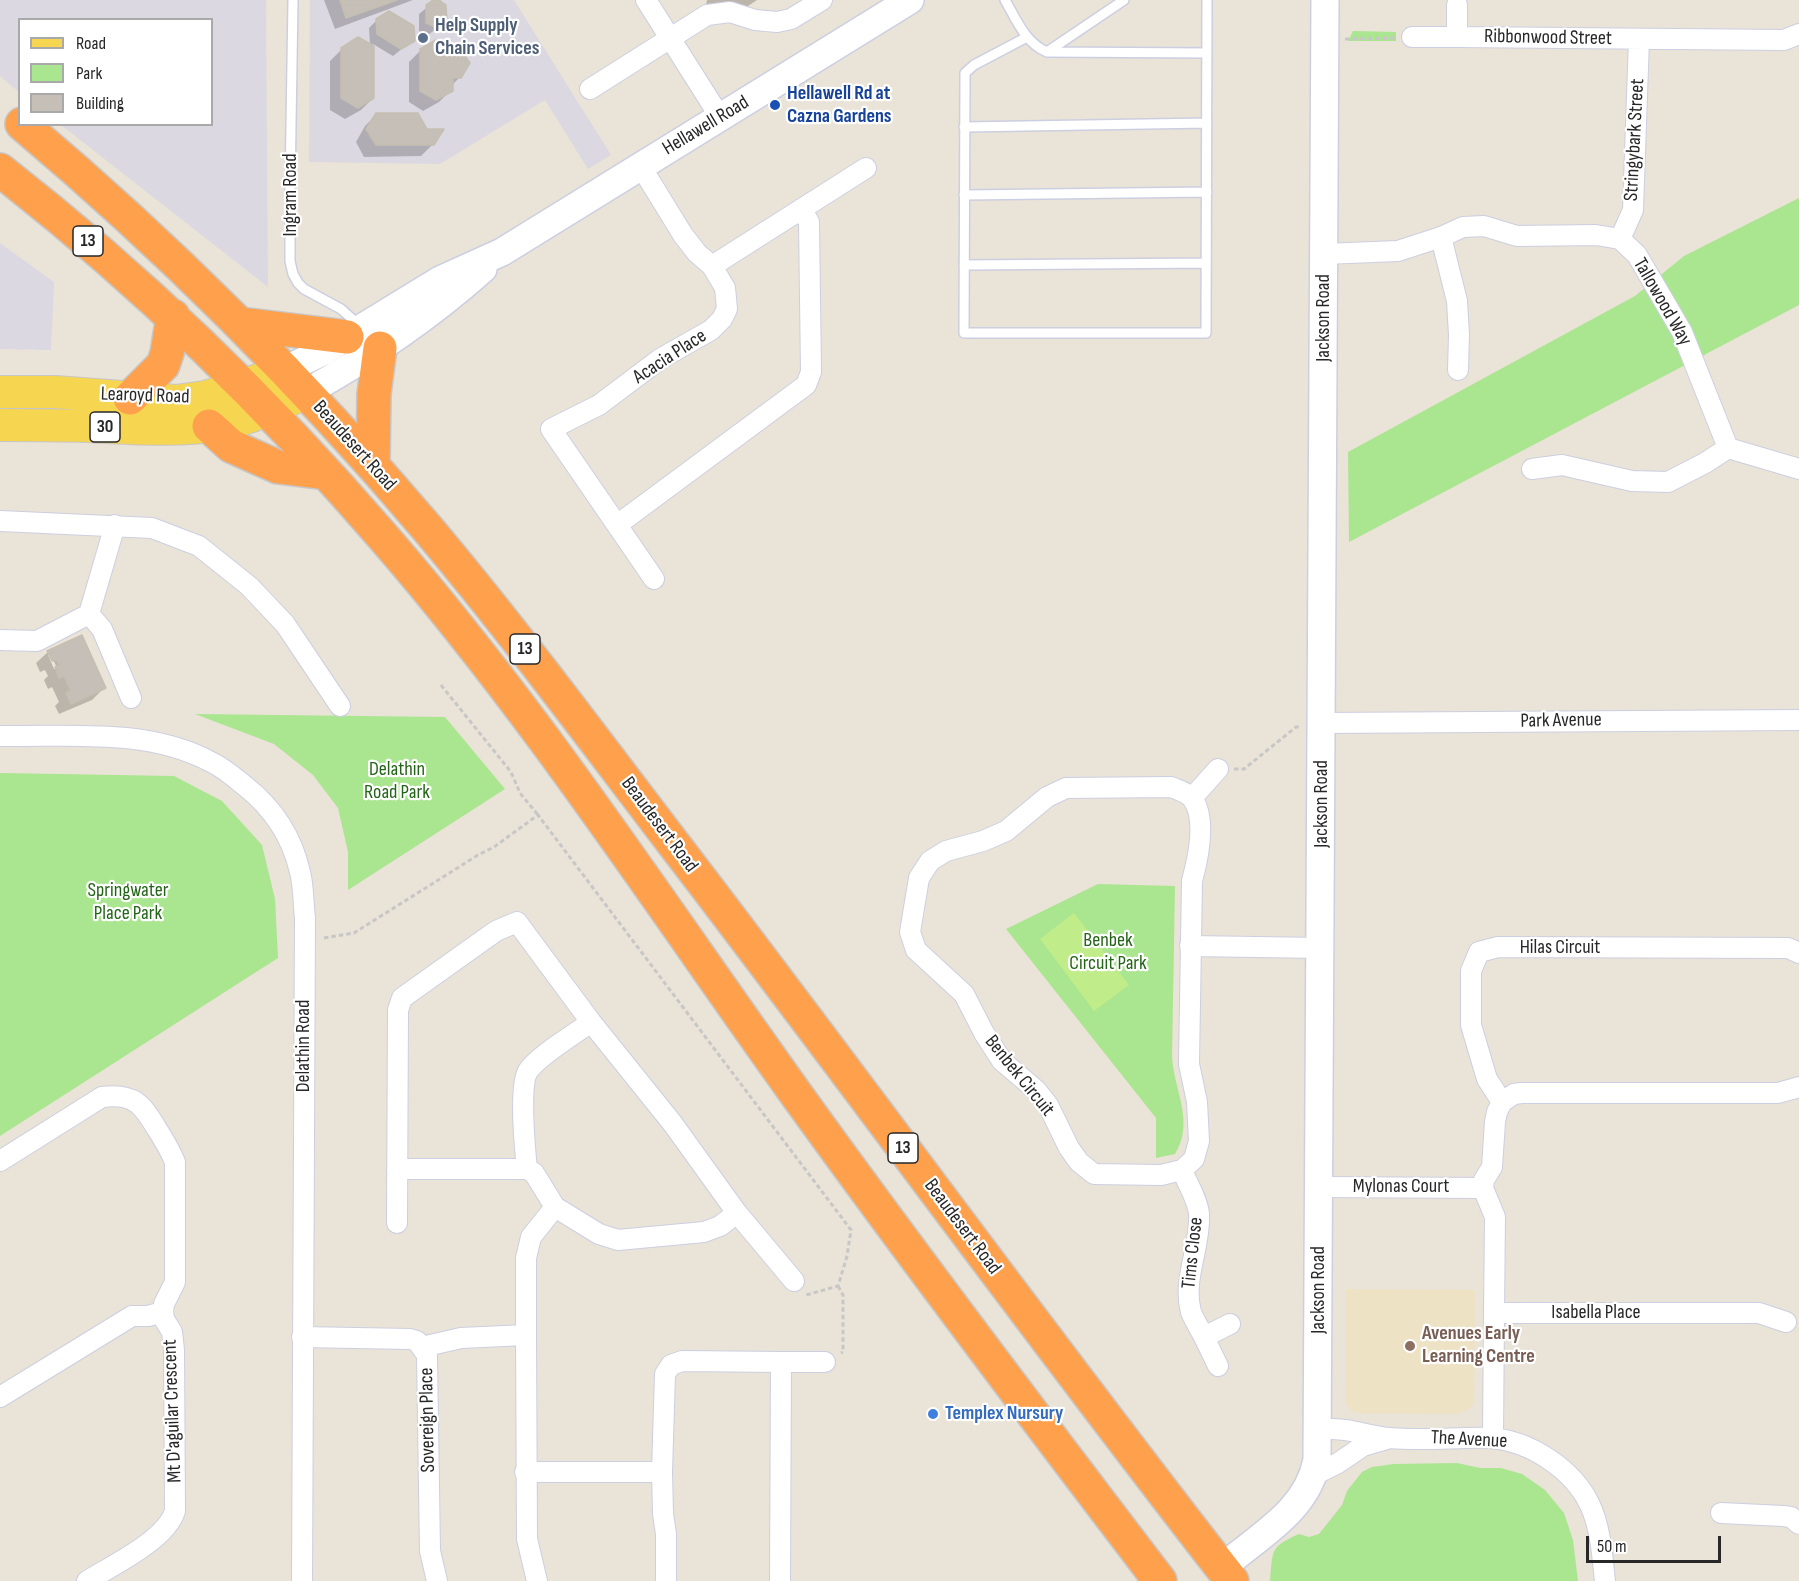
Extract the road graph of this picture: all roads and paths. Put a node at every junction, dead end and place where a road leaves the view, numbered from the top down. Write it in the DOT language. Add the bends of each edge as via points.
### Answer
graph roads {
  1 [pos="293,0"];
  2 [pos="646,0"];
  3 [pos="822,0"];
  4 [pos="910,0"];
  5 [pos="1005,0"];
  6 [pos="1124,0"];
  7 [pos="1207,0"];
  8 [pos="1325,0"];
  9 [pos="1457,5"];
  10 [pos="1799,34"];
  11 [pos="1027,37"];
  12 [pos="1457,37"];
  13 [pos="670,38"];
  14 [pos="1412,38"];
  15 [pos="1639,39"];
  16 [pos="1325,41"];
  17 [pos="1047,51"];
  18 [pos="1207,53"];
  19 [pos="590,89"];
  20 [pos="0,107"];
  21 [pos="720,117"];
  22 [pos="18,122"];
  23 [pos="1207,123"];
  24 [pos="23,126"];
  25 [pos="964,127"];
  26 [pos="640,165"];
  27 [pos="866,168"];
  28 [pos="0,170"];
  29 [pos="1207,192"];
  30 [pos="964,195"];
  31 [pos="801,209"];
  32 [pos="1441,237"];
  33 [pos="1620,238"];
  34 [pos="1324,254"];
  35 [pos="1206,263"];
  36 [pos="964,265"];
  37 [pos="712,266"];
  38 [pos="173,316"];
  39 [pos="240,324"];
  40 [pos="366,338"];
  41 [pos="1458,370"];
  42 [pos="295,381"];
  43 [pos="245,386"];
  44 [pos="0,392"];
  45 [pos="130,398"];
  46 [pos="268,410"];
  47 [pos="0,425"];
  48 [pos="210,426"];
  49 [pos="1728,448"];
  50 [pos="373,465"];
  51 [pos="1532,469"];
  52 [pos="1799,469"];
  53 [pos="326,472"];
  54 [pos="0,521"];
  55 [pos="115,525"];
  56 [pos="616,525"];
  57 [pos="654,579"];
  58 [pos="89,614"];
  59 [pos="0,640"];
  60 [pos="441,685"];
  61 [pos="131,698"];
  62 [pos="340,706"];
  63 [pos="1799,720"];
  64 [pos="1322,723"];
  65 [pos="0,736"];
  66 [pos="1218,769"];
  67 [pos="1192,798"];
  68 [pos="538,815"];
  69 [pos="324,938"];
  70 [pos="1190,946"];
  71 [pos="1321,948"];
  72 [pos="1799,953"];
  73 [pos="591,1022"];
  74 [pos="1799,1087"];
  75 [pos="1502,1102"];
  76 [pos="0,1161"];
  77 [pos="397,1169"];
  78 [pos="527,1169"];
  79 [pos="1182,1170"];
  80 [pos="1320,1187"];
  81 [pos="1483,1188"];
  82 [pos="555,1207"];
  83 [pos="737,1213"];
  84 [pos="397,1223"];
  85 [pos="794,1281"];
  86 [pos="838,1286"];
  87 [pos="163,1312"];
  88 [pos="1494,1313"];
  89 [pos="1786,1322"];
  90 [pos="1230,1324"];
  91 [pos="526,1335"];
  92 [pos="302,1337"];
  93 [pos="1204,1337"];
  94 [pos="422,1347"];
  95 [pos="781,1362"];
  96 [pos="825,1362"];
  97 [pos="1218,1366"];
  98 [pos="0,1397"];
  99 [pos="1318,1428"];
  100 [pos="1390,1438"];
  101 [pos="1493,1438"];
  102 [pos="525,1472"];
  103 [pos="662,1472"];
  104 [pos="1314,1475"];
  105 [pos="1721,1513"];
  106 [pos="1799,1524"];
  107 [pos="1227,1575"];
  108 [pos="87,1581"];
  109 [pos="302,1581"];
  110 [pos="437,1581"];
  111 [pos="537,1581"];
  112 [pos="666,1581"];
  113 [pos="780,1581"];
  114 [pos="1160,1581"];
  115 [pos="1605,1581"];
  1 -- 40 [label="lane, Ingram Road" via="290,261 297,283 341,309"];
  2 -- 13 [label="street"];
  3 -- 13 [label="street" via="791,19 777,22 730,12 707,15"];
  4 -- 21 [label="street, Hellawell Road"];
  5 -- 11 [label="lane"];
  6 -- 17 [label="lane"];
  7 -- 18 [label="lane"];
  8 -- 16 [label="street, Jackson Road"];
  9 -- 12 [label="street, Ribbonwood Street"];
  10 -- 15 [label="street, Ribbonwood Street" via="1784,39"];
  11 -- 17 [label="lane" via="1036,47"];
  11 -- 25 [label="lane" via="965,73"];
  12 -- 14 [label="street, Ribbonwood Street"];
  12 -- 15 [label="street, Ribbonwood Street"];
  13 -- 19 [label="street"];
  13 -- 21 [label="street"];
  14 -- 16 [label="path"];
  15 -- 33 [label="street, Stringybark Street" via="1633,210"];
  16 -- 34 [label="street, Jackson Road"];
  17 -- 18 [label="lane"];
  18 -- 23 [label="lane"];
  20 -- 22 [label="highway, Beaudesert Road / 13"];
  21 -- 26 [label="street, Hellawell Road"];
  23 -- 25 [label="lane"];
  23 -- 29 [label="lane"];
  24 -- 39 [label="highway, Beaudesert Road / 13"];
  25 -- 30 [label="lane"];
  26 -- 37 [label="street, Acacia Place" via="683,235"];
  26 -- 40 [label="street, Hellawell Road" via="502,252 449,300"];
  27 -- 31 [label="street"];
  28 -- 38 [label="highway, Beaudesert Road / 13" via="55,212"];
  29 -- 30 [label="lane"];
  29 -- 35 [label="lane"];
  30 -- 36 [label="lane"];
  31 -- 37 [label="street"];
  31 -- 56 [label="street" via="809,222 811,372 806,385"];
  32 -- 33 [label="street, Tallowood Way" via="1463,227 1484,226 1517,236"];
  32 -- 34 [label="street, Tallowood Way" via="1398,251"];
  32 -- 41 [label="street" via="1457,301"];
  33 -- 49 [label="street, Tallowood Way" via="1637,255 1683,332"];
  34 -- 64 [label="street, Jackson Road"];
  35 -- 36 [label="lane"];
  35 -- 36 [label="lane" via="1206,333 964,333"];
  37 -- 56 [label="street, Acacia Place" via="725,288 727,309 722,319 599,405 551,429"];
  38 -- 43 [label="highway, Beaudesert Road / 13"];
  38 -- 45 [label="highway" via="163,365"];
  39 -- 40 [label="highway"];
  39 -- 42 [label="highway, Beaudesert Road / 13"];
  40 -- 42 [label="street, Hellawell Road"];
  40 -- 50 [label="highway" via="378,371"];
  42 -- 43 [label="main road, Learoyd Road / 30"];
  42 -- 46 [label="main road, Learoyd Road"];
  42 -- 50 [label="highway, Beaudesert Road / 13"];
  43 -- 45 [label="main road, Learoyd Road / 30" via="191,399"];
  43 -- 46 [label="highway, Beaudesert Road / 13"];
  44 -- 45 [label="main road, Learoyd Road / 30"];
  46 -- 48 [label="main road, Learoyd Road"];
  46 -- 53 [label="highway, Beaudesert Road / 13"];
  47 -- 48 [label="main road, Learoyd Road / 30" via="151,429"];
  48 -- 53 [label="highway" via="231,446 278,466"];
  49 -- 51 [label="street" via="1668,483 1632,481 1562,465"];
  49 -- 52 [label="street"];
  50 -- 107 [label="highway, Beaudesert Road / 13" via="556,690"];
  53 -- 114 [label="highway, Beaudesert Road / 13" via="386,539 517,703 796,1093"];
  54 -- 55 [label="street"];
  55 -- 58 [label="street"];
  55 -- 62 [label="street" via="152,528 200,546 249,586 285,624"];
  56 -- 57 [label="street"];
  58 -- 59 [label="street" via="37,641"];
  58 -- 61 [label="street" via="102,629"];
  60 -- 68 [label="path" via="511,772 520,793"];
  63 -- 64 [label="street, Park Avenue"];
  64 -- 66 [label="path" via="1296,727 1244,769"];
  64 -- 71 [label="street, Jackson Road"];
  65 -- 92 [label="street, Delathin Road" via="124,738 180,748 212,762 261,798 293,848 301,874 305,918"];
  66 -- 67 [label="street"];
  67 -- 70 [label="street" via="1199,813 1199,856 1192,881"];
  67 -- 79 [label="street, Benbek Circuit" via="1171,787 1066,788 1047,797 1006,831 946,850 930,861 919,878 910,932 916,950 964,994 1002,1061 1048,1104 1079,1162 1094,1174 1161,1175"];
  68 -- 69 [label="path" via="494,847 354,933"];
  68 -- 86 [label="path" via="850,1230"];
  70 -- 71 [label="street"];
  70 -- 79 [label="street" via="1189,1064 1197,1102 1199,1141 1194,1159"];
  71 -- 80 [label="street, Jackson Road"];
  72 -- 75 [label="street, Hilas Circuit" via="1788,948 1498,947 1479,952 1471,971 1471,1025 1487,1079"];
  73 -- 77 [label="street" via="517,922 496,931 412,989 402,998 398,1010"];
  73 -- 78 [label="street" via="527,1072"];
  73 -- 83 [label="street" via="673,1124"];
  74 -- 75 [label="street" via="1778,1093 1521,1093"];
  75 -- 81 [label="street" via="1495,1122 1492,1167"];
  76 -- 87 [label="street" via="102,1097 117,1095 145,1109 174,1162 175,1282"];
  77 -- 78 [label="street"];
  77 -- 84 [label="street"];
  78 -- 82 [label="street" via="534,1173"];
  79 -- 93 [label="street, Tims Close" via="1199,1211 1188,1295"];
  80 -- 81 [label="street, Mylonas Court"];
  80 -- 99 [label="street, Jackson Road"];
  81 -- 88 [label="street" via="1495,1216"];
  82 -- 83 [label="street" via="599,1234 618,1240 704,1232"];
  82 -- 91 [label="street" via="531,1237 526,1258"];
  83 -- 85 [label="street"];
  85 -- 86 [label="path" via="801,1295"];
  86 -- 96 [label="path" via="843,1295 843,1352"];
  87 -- 98 [label="street, Mt D'aguilar Crescent" via="132,1316"];
  87 -- 108 [label="street, Mt D'aguilar Crescent" via="172,1332 174,1350 176,1511 161,1534"];
  88 -- 89 [label="street, Isabella Place" via="1760,1313"];
  88 -- 101 [label="street"];
  90 -- 93 [label="street"];
  91 -- 94 [label="street" via="461,1338"];
  91 -- 102 [label="street"];
  92 -- 94 [label="street, Sovereign Place" via="410,1339"];
  92 -- 109 [label="street, Delathin Road"];
  93 -- 97 [label="street, Tims Close"];
  94 -- 110 [label="street, Sovereign Place" via="427,1355 430,1551"];
  95 -- 96 [label="street"];
  95 -- 103 [label="street" via="682,1361 671,1365 665,1374"];
  95 -- 113 [label="street"];
  99 -- 100 [label="street, The Avenue"];
  99 -- 104 [label="street, Jackson Road"];
  100 -- 101 [label="street, The Avenue"];
  100 -- 104 [label="street" via="1363,1446"];
  101 -- 115 [label="street, The Avenue" via="1533,1449 1581,1490 1600,1538"];
  102 -- 103 [label="street"];
  102 -- 111 [label="street" via="526,1539"];
  103 -- 112 [label="street"];
  104 -- 107 [label="street, Jackson Road" via="1297,1505"];
  105 -- 106 [label="street" via="1791,1517"];
}
